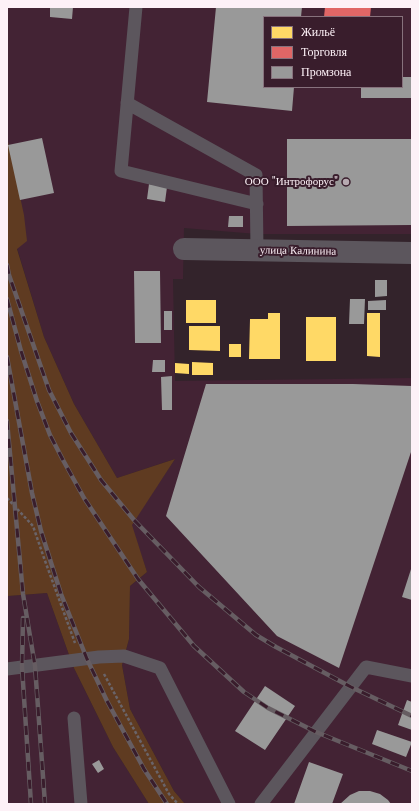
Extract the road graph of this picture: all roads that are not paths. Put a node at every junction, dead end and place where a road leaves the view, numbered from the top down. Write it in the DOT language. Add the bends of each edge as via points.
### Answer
graph roads {
  1 [pos="136,7"];
  2 [pos="127,103"];
  3 [pos="257,204"];
  4 [pos="184,249"];
  5 [pos="257,250"];
  6 [pos="412,253"];
  7 [pos="7,669"];
  8 [pos="412,676"];
  9 [pos="74,718"];
  10 [pos="81,804"];
  11 [pos="229,804"];
  12 [pos="261,804"];
  1 -- 2 [label="lane"];
  2 -- 3 [label="lane" via="256,175"];
  2 -- 3 [label="lane" via="121,170"];
  3 -- 5 [label="lane"];
  4 -- 5 [label="street, улица Калинина"];
  5 -- 6 [label="street, улица Калинина"];
  7 -- 11 [label="lane" via="124,656 160,668"];
  8 -- 12 [label="lane" via="366,668"];
  9 -- 10 [label="lane"];
}
